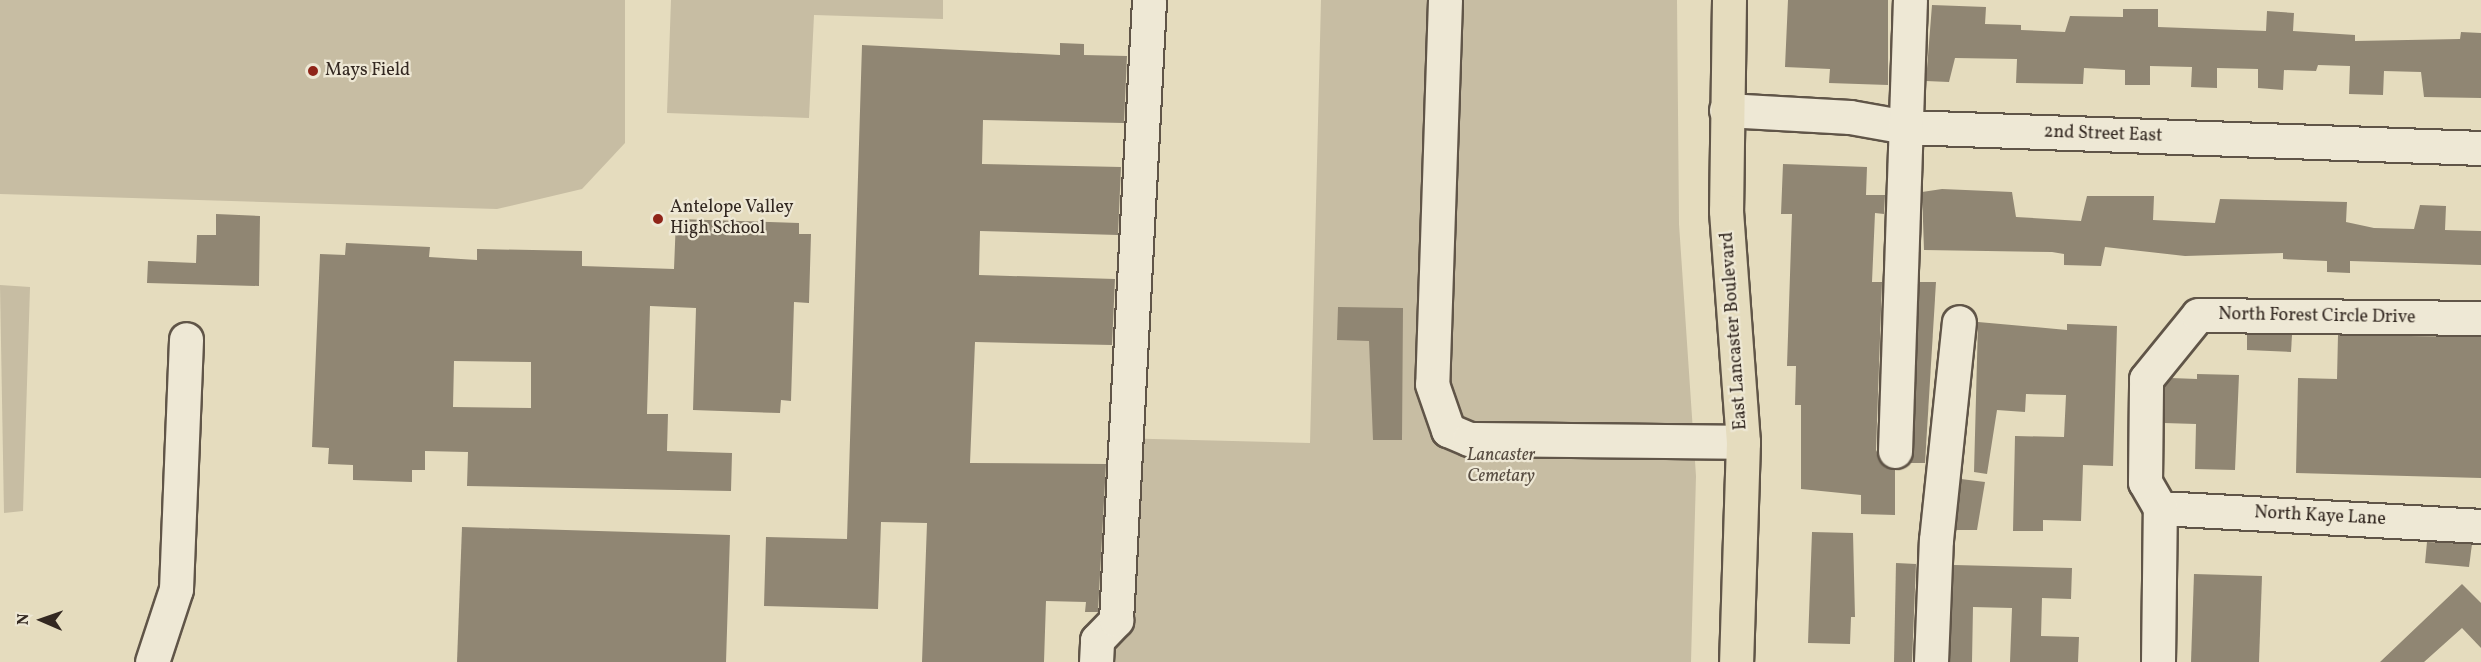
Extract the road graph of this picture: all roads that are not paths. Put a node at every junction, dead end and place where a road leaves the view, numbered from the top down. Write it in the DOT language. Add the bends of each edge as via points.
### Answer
graph roads {
  1 [pos="1149,0"];
  2 [pos="1445,0"];
  3 [pos="1728,0"];
  4 [pos="1910,0"];
  5 [pos="1726,110"];
  6 [pos="1906,128"];
  7 [pos="2481,148"];
  8 [pos="2481,318"];
  9 [pos="1959,322"];
  10 [pos="186,339"];
  11 [pos="1743,442"];
  12 [pos="1895,451"];
  13 [pos="2160,508"];
  14 [pos="2481,526"];
  15 [pos="152,662"];
  16 [pos="1096,662"];
  17 [pos="1736,662"];
  18 [pos="1931,662"];
  19 [pos="2158,662"];
  1 -- 16 [label="street" via="1116,620 1097,640"];
  2 -- 11 [label="street" via="1432,384 1448,430 1469,439"];
  3 -- 5 [label="main road, East Lancaster Boulevard"];
  4 -- 6 [label="street"];
  5 -- 6 [label="street, 2nd Street East" via="1850,117"];
  5 -- 11 [label="main road, East Lancaster Boulevard" via="1726,211"];
  6 -- 7 [label="street, 2nd Street East"];
  6 -- 12 [label="street"];
  8 -- 13 [label="street, North Forest Circle Drive" via="2198,315 2146,379 2145,482"];
  9 -- 18 [label="street" via="1936,540"];
  10 -- 15 [label="street" via="176,589"];
  11 -- 17 [label="main road, East Lancaster Boulevard"];
  13 -- 14 [label="street, North Kaye Lane"];
  13 -- 19 [label="street"];
}
